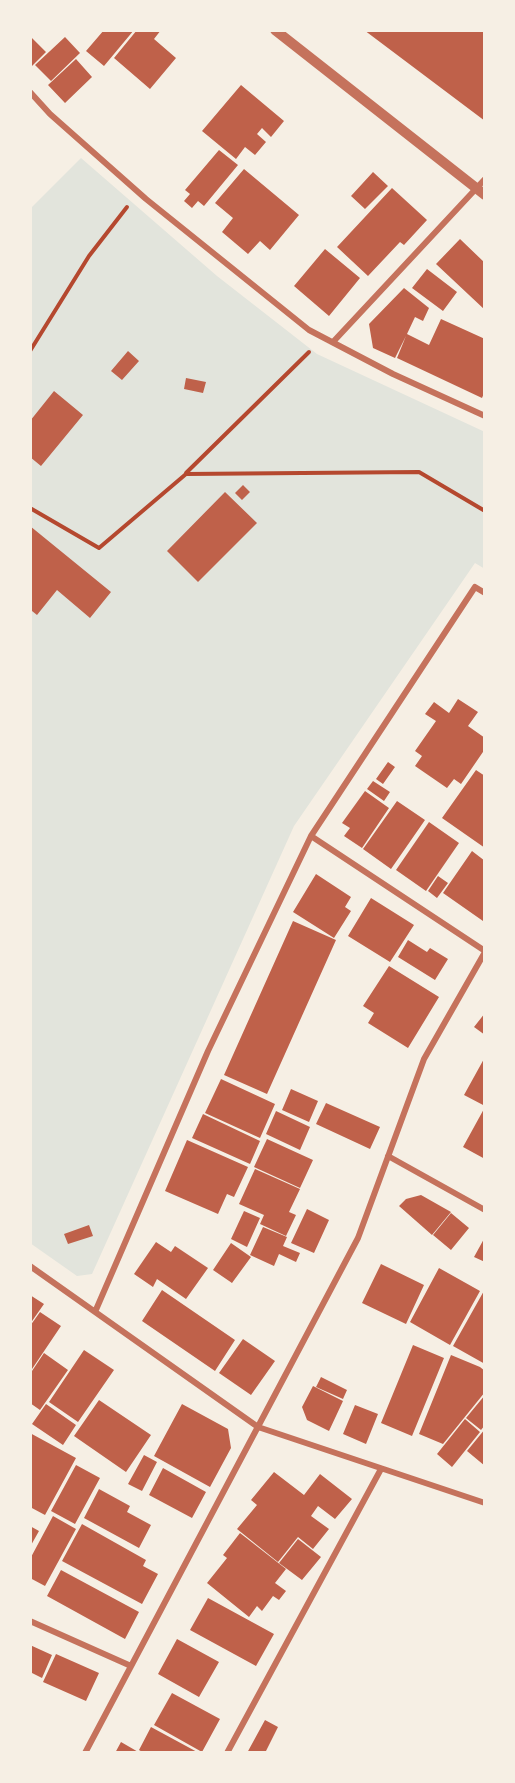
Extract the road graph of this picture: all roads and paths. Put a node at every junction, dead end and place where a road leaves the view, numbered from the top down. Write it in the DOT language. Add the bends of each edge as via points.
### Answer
graph roads {
  1 [pos="275,30"];
  2 [pos="30,92"];
  3 [pos="482,187"];
  4 [pos="138,192"];
  5 [pos="323,337"];
  6 [pos="333,342"];
  7 [pos="30,351"];
  8 [pos="485,416"];
  9 [pos="186,474"];
  10 [pos="30,508"];
  11 [pos="485,511"];
  12 [pos="485,593"];
  13 [pos="311,836"];
  14 [pos="485,952"];
  15 [pos="388,1156"];
  16 [pos="485,1210"];
  17 [pos="30,1266"];
  18 [pos="95,1312"];
  19 [pos="258,1427"];
  20 [pos="381,1469"];
  21 [pos="485,1503"];
  22 [pos="30,1621"];
  23 [pos="131,1666"];
  24 [pos="85,1753"];
  25 [pos="227,1753"];
  1 -- 3 [label="street"];
  2 -- 4 [label="street"];
  3 -- 6 [label="street"];
  4 -- 5 [label="street" via="309,330"];
  4 -- 7 [label="path" via="90,256"];
  5 -- 6 [label="street"];
  5 -- 9 [label="path"];
  6 -- 8 [label="street"];
  9 -- 10 [label="path" via="99,548"];
  9 -- 11 [label="path" via="419,472"];
  12 -- 13 [label="street" via="475,587"];
  13 -- 14 [label="street"];
  13 -- 18 [label="street" via="208,1051"];
  14 -- 15 [label="street" via="424,1059"];
  15 -- 16 [label="street"];
  15 -- 19 [label="street" via="358,1238"];
  17 -- 18 [label="street"];
  18 -- 19 [label="street"];
  19 -- 20 [label="street"];
  19 -- 23 [label="street"];
  20 -- 21 [label="street"];
  20 -- 25 [label="street"];
  22 -- 23 [label="street"];
  23 -- 24 [label="street"];
}
